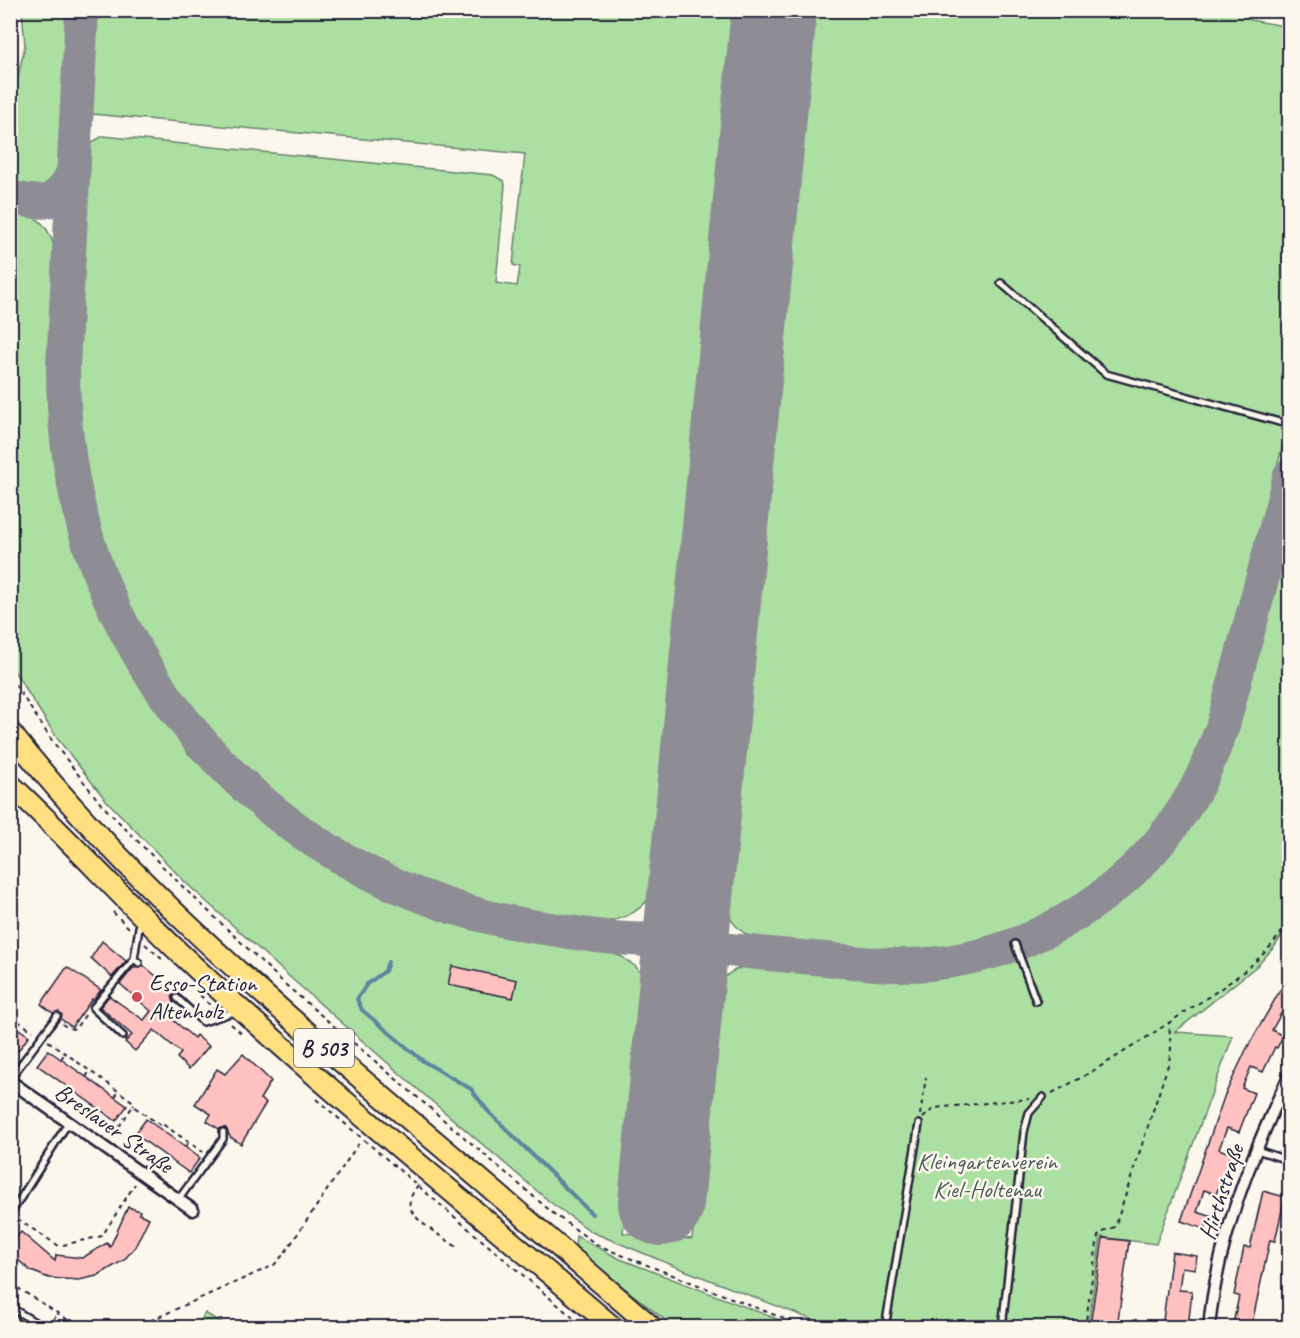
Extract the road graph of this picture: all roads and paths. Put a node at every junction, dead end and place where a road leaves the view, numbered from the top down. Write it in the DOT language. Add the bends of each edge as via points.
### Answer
graph roads {
  1 [pos="1001,283"];
  2 [pos="1290,425"];
  3 [pos="10,677"];
  4 [pos="10,732"];
  5 [pos="10,768"];
  6 [pos="10,784"];
  7 [pos="58,829"];
  8 [pos="141,914"];
  9 [pos="1290,920"];
  10 [pos="1015,944"];
  11 [pos="177,998"];
  12 [pos="1036,1001"];
  13 [pos="93,1008"];
  14 [pos="242,1009"];
  15 [pos="10,1016"];
  16 [pos="56,1018"];
  17 [pos="15,1019"];
  18 [pos="1169,1023"];
  19 [pos="12,1024"];
  20 [pos="123,1036"];
  21 [pos="42,1037"];
  22 [pos="65,1053"];
  23 [pos="61,1059"];
  24 [pos="90,1071"];
  25 [pos="1290,1074"];
  26 [pos="86,1077"];
  27 [pos="926,1077"];
  28 [pos="10,1080"];
  29 [pos="119,1091"];
  30 [pos="115,1097"];
  31 [pos="1043,1097"];
  32 [pos="133,1106"];
  33 [pos="69,1121"];
  34 [pos="919,1124"];
  35 [pos="223,1132"];
  36 [pos="114,1134"];
  37 [pos="361,1139"];
  38 [pos="189,1142"];
  39 [pos="185,1147"];
  40 [pos="1256,1149"];
  41 [pos="210,1157"];
  42 [pos="1290,1161"];
  43 [pos="429,1172"];
  44 [pos="142,1174"];
  45 [pos="178,1200"];
  46 [pos="193,1210"];
  47 [pos="11,1215"];
  48 [pos="457,1247"];
  49 [pos="10,1283"];
  50 [pos="10,1307"];
  51 [pos="1286,1312"];
  52 [pos="57,1313"];
  53 [pos="38,1324"];
  54 [pos="49,1328"];
  55 [pos="81,1328"];
  56 [pos="134,1328"];
  57 [pos="614,1328"];
  58 [pos="653,1328"];
  59 [pos="808,1328"];
  60 [pos="885,1328"];
  61 [pos="1002,1328"];
  62 [pos="1085,1328"];
  63 [pos="1209,1328"];
  64 [pos="1283,1328"];
  1 -- 2 [label="lane" via="1106,374"];
  3 -- 59 [label="path" via="101,804 182,886 287,986 554,1214 596,1244"];
  4 -- 58 [label="highway, B 503" via="109,846 236,970"];
  5 -- 7 [label="highway, B 503"];
  6 -- 7 [label="highway"];
  7 -- 8 [label="highway, B 503"];
  8 -- 13 [label="lane" via="137,961"];
  8 -- 14 [label="highway, B 503"];
  9 -- 18 [label="path" via="1254,964"];
  10 -- 12 [label="lane"];
  11 -- 14 [label="lane" via="203,1022"];
  13 -- 16 [label="path" via="75,1029"];
  13 -- 20 [label="lane"];
  14 -- 43 [label="highway, B 503"];
  15 -- 17 [label="path"];
  16 -- 21 [label="lane"];
  17 -- 19 [label="path"];
  17 -- 21 [label="path"];
  18 -- 31 [label="path" via="1146,1040"];
  18 -- 62 [label="path" via="1169,1062 1115,1227 1098,1236"];
  21 -- 22 [label="path"];
  21 -- 28 [label="lane"];
  22 -- 23 [label="path"];
  22 -- 24 [label="path"];
  24 -- 26 [label="path"];
  24 -- 29 [label="path"];
  25 -- 40 [label="street, Hirthstraße"];
  27 -- 34 [label="path"];
  28 -- 33 [label="street, Breslauer Straße"];
  29 -- 30 [label="path"];
  29 -- 32 [label="path" via="135,1102"];
  31 -- 34 [label="path" via="934,1108"];
  31 -- 61 [label="lane" via="1029,1113 1024,1132"];
  32 -- 36 [label="path"];
  32 -- 38 [label="path"];
  33 -- 44 [label="street, Breslauer Straße"];
  33 -- 47 [label="lane"];
  34 -- 60 [label="lane"];
  35 -- 41 [label="lane" via="223,1139"];
  37 -- 56 [label="path" via="274,1265"];
  38 -- 39 [label="path"];
  38 -- 41 [label="path"];
  40 -- 42 [label="lane"];
  40 -- 63 [label="street, Hirthstraße" via="1222,1252"];
  41 -- 45 [label="lane"];
  43 -- 48 [label="path" via="413,1192 410,1209"];
  43 -- 57 [label="highway, B 503"];
  44 -- 45 [label="street, Breslauer Straße"];
  44 -- 47 [label="path" via="102,1236 59,1246"];
  45 -- 46 [label="street, Breslauer Straße"];
  49 -- 52 [label="path"];
  50 -- 53 [label="lane"];
  51 -- 64 [label="path"];
  52 -- 54 [label="path"];
  52 -- 55 [label="path"];
}
